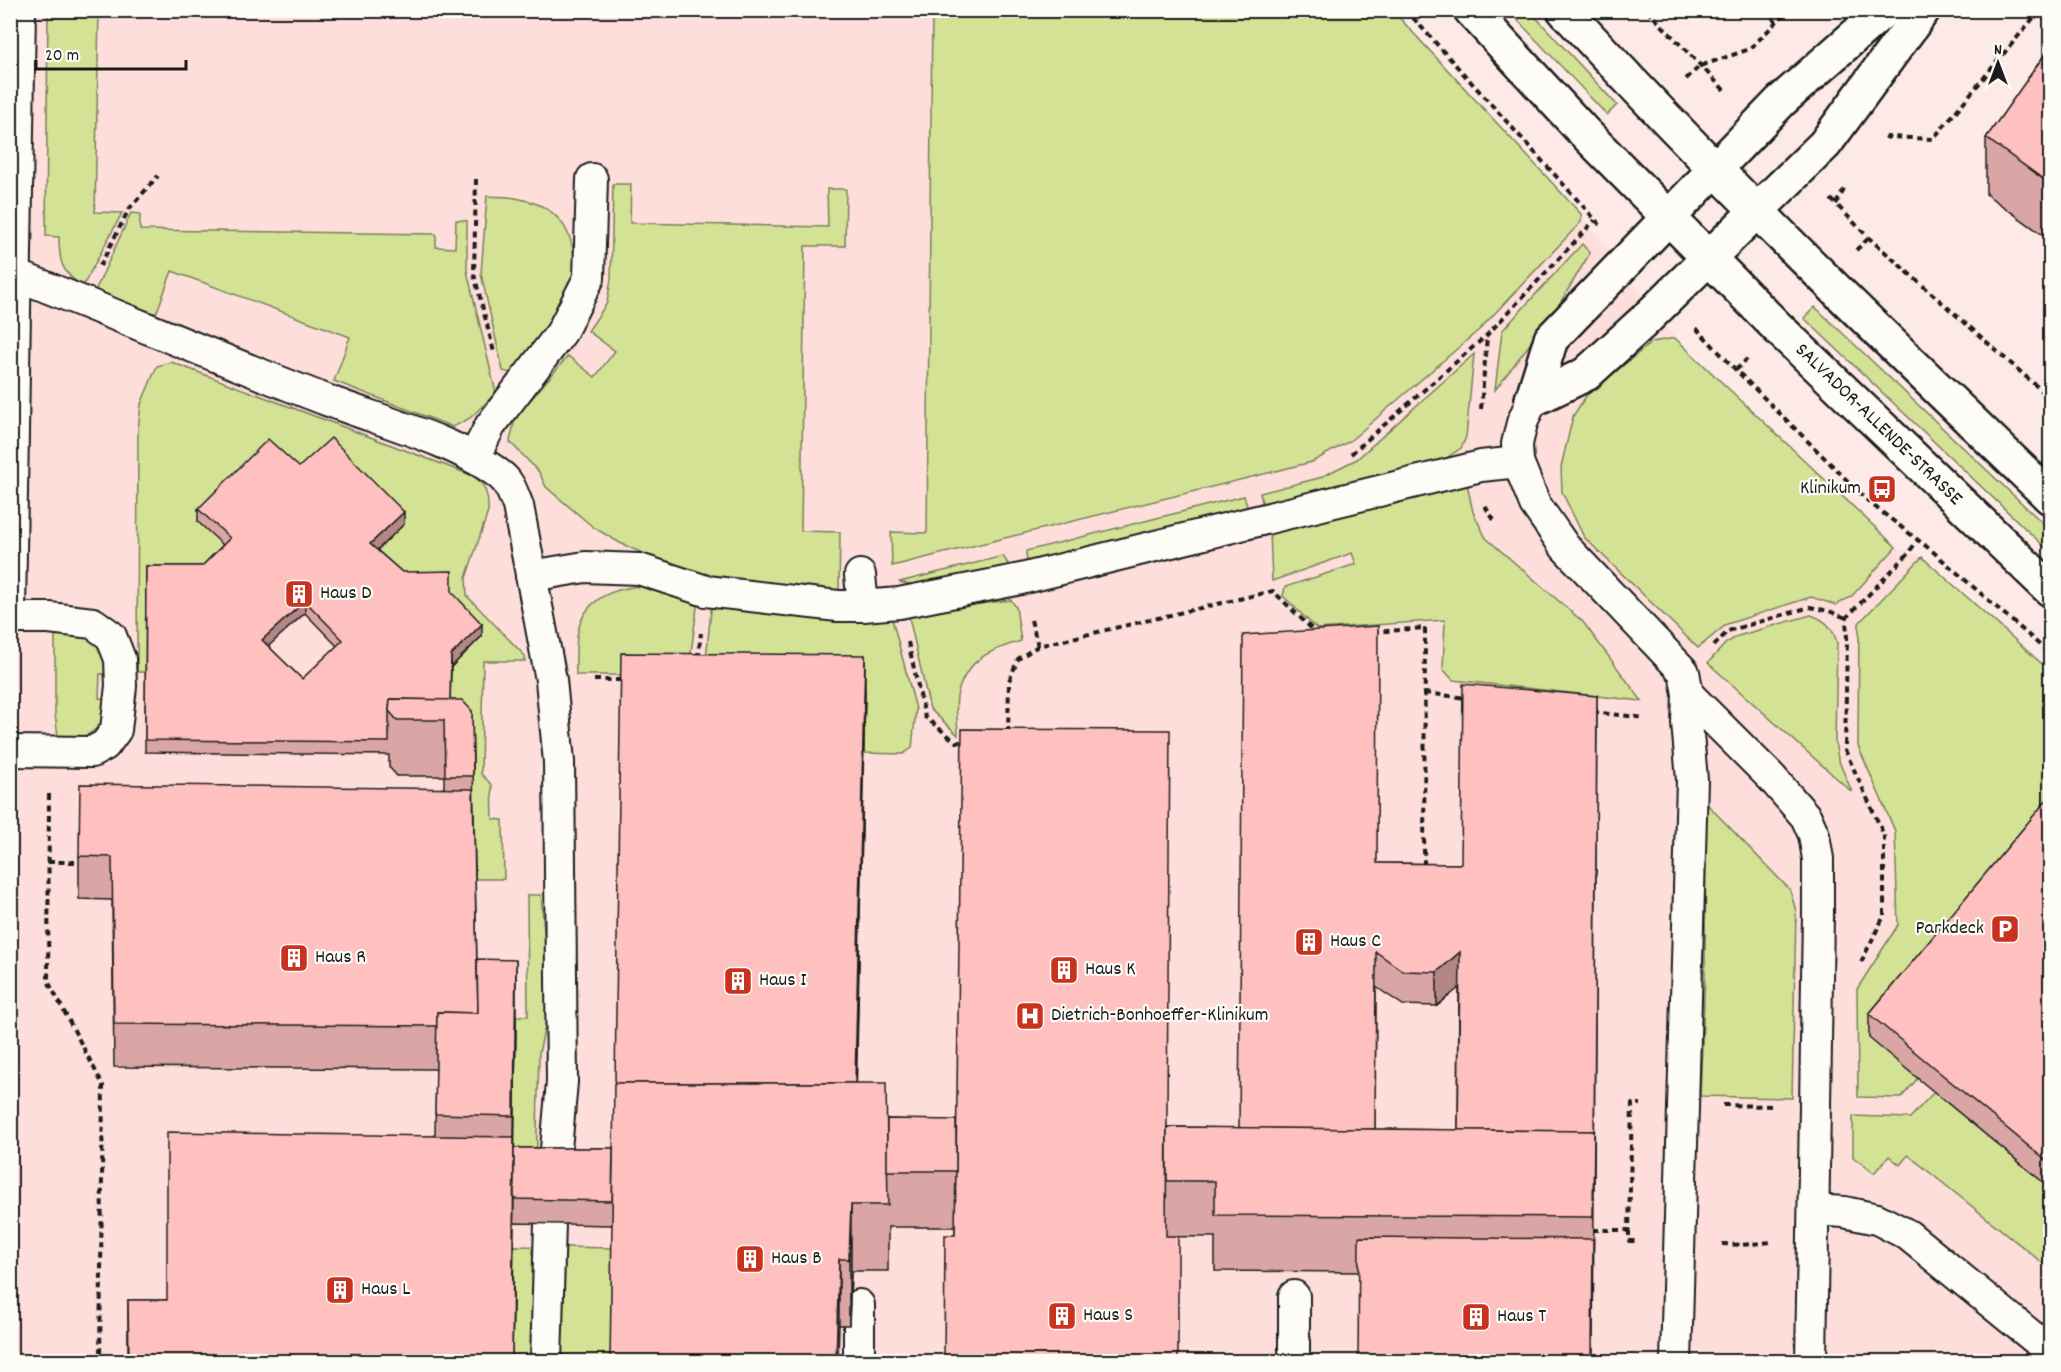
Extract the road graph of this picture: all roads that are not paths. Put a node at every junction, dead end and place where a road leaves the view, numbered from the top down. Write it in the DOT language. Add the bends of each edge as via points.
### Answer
graph roads {
  1 [pos="20,10"];
  2 [pos="1471,10"];
  3 [pos="1564,10"];
  4 [pos="1884,10"];
  5 [pos="1923,10"];
  6 [pos="1715,169"];
  7 [pos="592,179"];
  8 [pos="1757,211"];
  9 [pos="1668,217"];
  10 [pos="1708,258"];
  11 [pos="16,275"];
  12 [pos="1532,400"];
  13 [pos="474,458"];
  14 [pos="1518,462"];
  15 [pos="2050,497"];
  16 [pos="860,575"];
  17 [pos="531,576"];
  18 [pos="2050,589"];
  19 [pos="863,606"];
  20 [pos="10,612"];
  21 [pos="10,618"];
  22 [pos="1686,696"];
  23 [pos="10,751"];
  24 [pos="554,1172"];
  25 [pos="1814,1210"];
  26 [pos="550,1223"];
  27 [pos="1294,1296"];
  28 [pos="859,1305"];
  29 [pos="2050,1351"];
  30 [pos="546,1362"];
  31 [pos="859,1362"];
  32 [pos="1294,1362"];
  33 [pos="1676,1362"];
  34 [pos="1811,1362"];
  1 -- 11 [label="lane"];
  2 -- 9 [label="street, SALVADOR-ALLENDE-STRASSE"];
  3 -- 6 [label="street"];
  4 -- 6 [label="street" via="1781,101"];
  5 -- 8 [label="street" via="1825,144"];
  6 -- 8 [label="street"];
  6 -- 9 [label="street"];
  7 -- 13 [label="lane" via="590,279 561,333 490,426"];
  8 -- 10 [label="street"];
  8 -- 15 [label="street"];
  9 -- 10 [label="street, SALVADOR-ALLENDE-STRASSE"];
  9 -- 12 [label="street" via="1551,339"];
  10 -- 12 [label="street" via="1586,374"];
  10 -- 18 [label="street, SALVADOR-ALLENDE-STRASSE"];
  11 -- 13 [label="lane"];
  11 -- 20 [label="lane"];
  12 -- 14 [label="lane" via="1516,444"];
  13 -- 17 [label="lane" via="502,476 511,488"];
  14 -- 19 [label="lane" via="1481,466 1021,579 899,603"];
  14 -- 22 [label="lane" via="1535,504 1565,547"];
  16 -- 19 [label="lane"];
  17 -- 19 [label="lane" via="585,567 639,569 706,591"];
  17 -- 24 [label="lane" via="551,680 559,762 562,1082"];
  21 -- 23 [label="lane" via="93,623 111,636 120,659 121,686 116,730 105,746 92,752"];
  22 -- 25 [label="lane" via="1772,778 1806,817 1814,835 1818,859"];
  22 -- 33 [label="lane" via="1692,780"];
  25 -- 29 [label="lane" via="1877,1219 1908,1235"];
  25 -- 34 [label="lane"];
  26 -- 30 [label="lane"];
  27 -- 32 [label="lane"];
  28 -- 31 [label="lane"];
}
